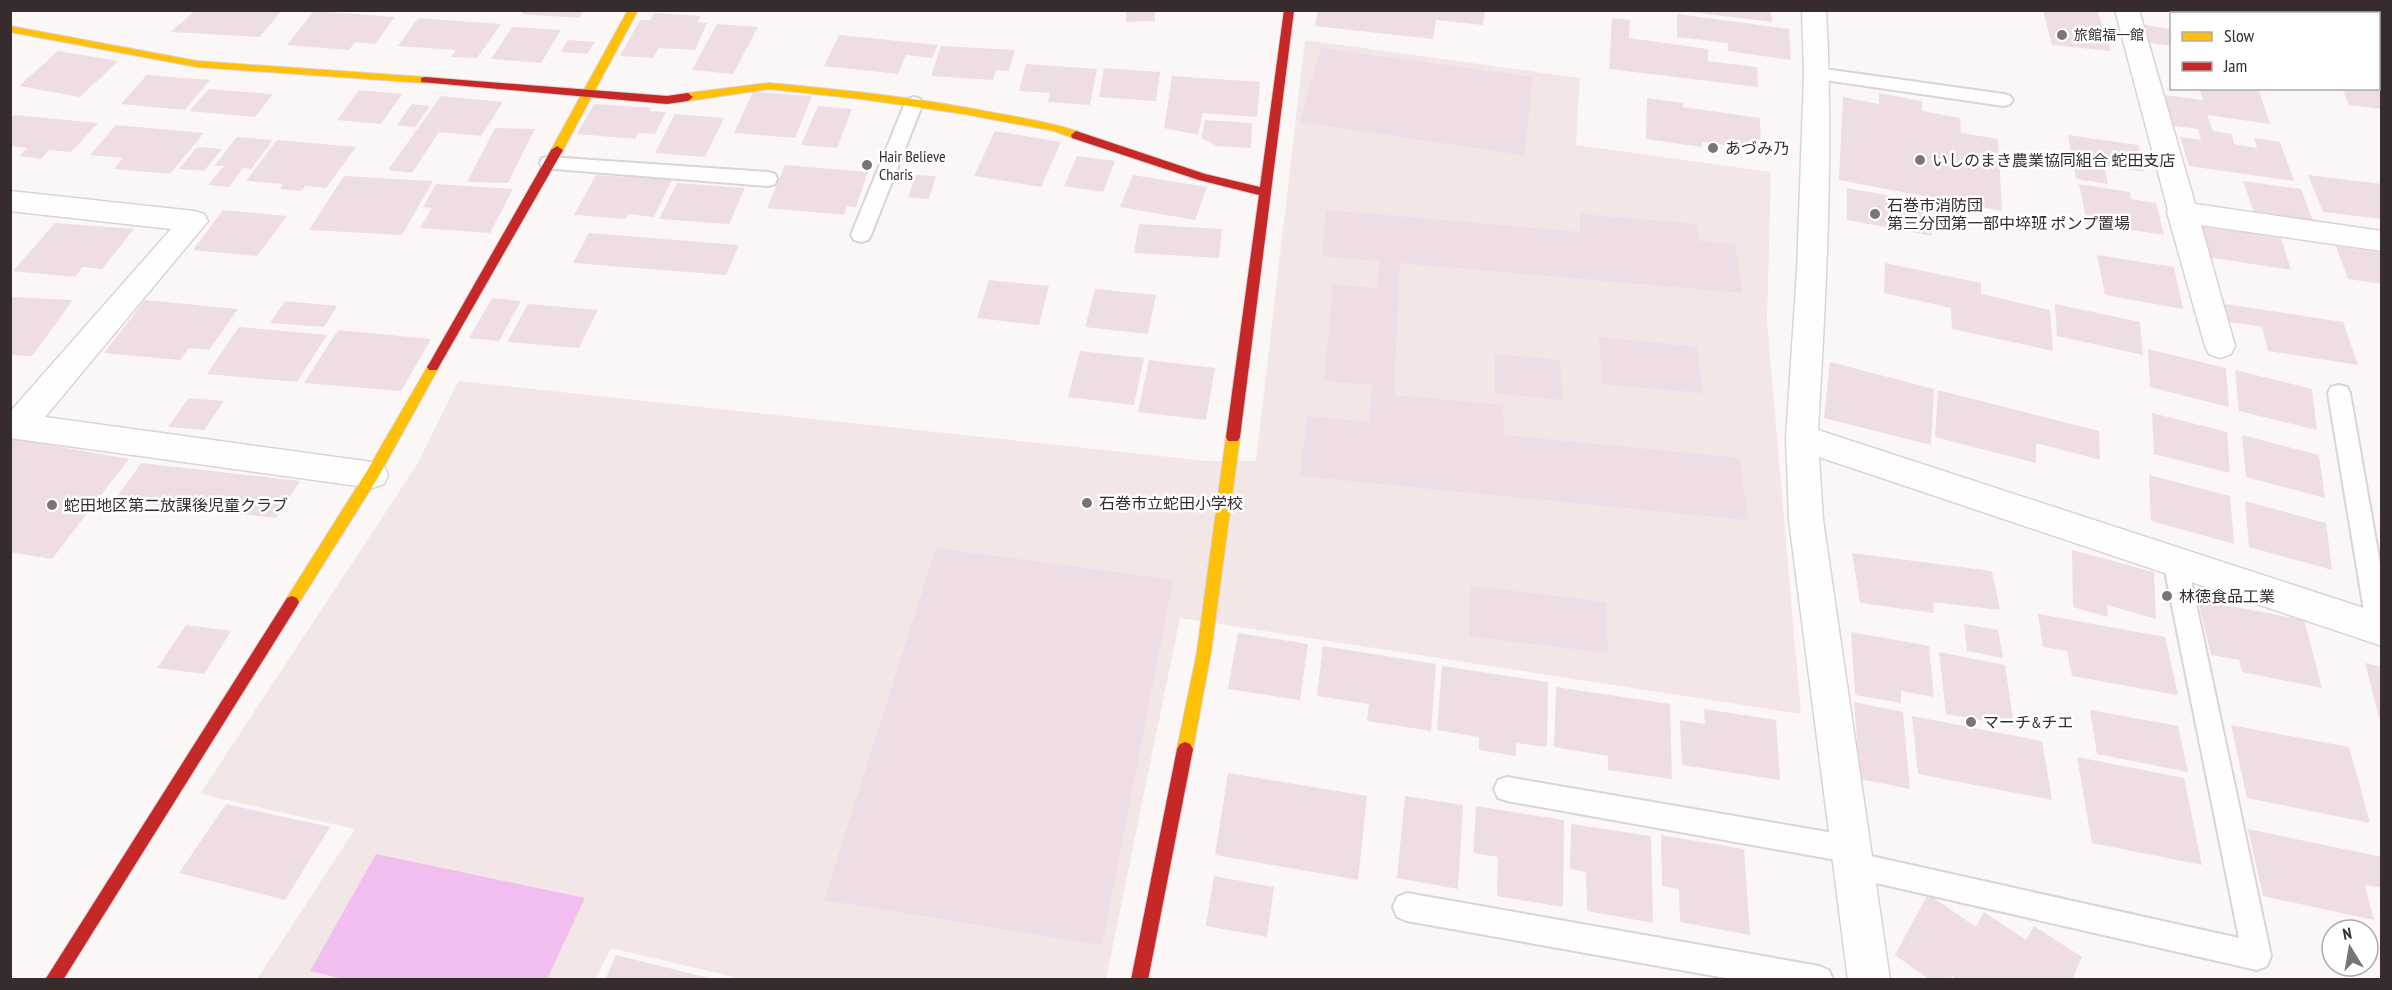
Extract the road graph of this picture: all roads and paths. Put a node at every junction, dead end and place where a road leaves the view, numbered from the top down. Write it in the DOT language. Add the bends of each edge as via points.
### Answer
graph roads {
  1 [pos="633,10"];
  2 [pos="1290,10"];
  3 [pos="1814,10"];
  4 [pos="2127,10"];
  5 [pos="10,29"];
  6 [pos="1817,74"];
  7 [pos="590,92"];
  8 [pos="2004,100"];
  9 [pos="914,103"];
  10 [pos="549,163"];
  11 [pos="768,179"];
  12 [pos="1264,192"];
  13 [pos="10,201"];
  14 [pos="2181,212"];
  15 [pos="861,235"];
  16 [pos="2382,241"];
  17 [pos="2220,346"];
  18 [pos="2339,393"];
  19 [pos="15,425"];
  20 [pos="1802,438"];
  21 [pos="372,475"];
  22 [pos="2175,561"];
  23 [pos="2380,629"];
  24 [pos="1507,789"];
  25 [pos="1853,857"];
  26 [pos="1407,907"];
  27 [pos="53,980"];
  28 [pos="1139,980"];
  29 [pos="1819,980"];
  30 [pos="1869,980"];
  1 -- 7 [label="street"];
  2 -- 12 [label="street"];
  3 -- 6 [label="street"];
  4 -- 14 [label="street"];
  5 -- 7 [label="street" via="197,64"];
  6 -- 8 [label="lane"];
  6 -- 20 [label="street" via="1812,271"];
  7 -- 9 [label="street" via="666,100 769,86"];
  7 -- 10 [label="street"];
  9 -- 12 [label="street" via="1056,128 1203,177"];
  9 -- 15 [label="lane"];
  10 -- 11 [label="lane"];
  10 -- 21 [label="street"];
  12 -- 28 [label="street" via="1204,652"];
  13 -- 19 [label="street" via="194,221"];
  14 -- 16 [label="street"];
  14 -- 17 [label="street"];
  18 -- 23 [label="lane"];
  19 -- 21 [label="street"];
  20 -- 22 [label="street"];
  20 -- 25 [label="street" via="1806,520"];
  21 -- 27 [label="street"];
  22 -- 23 [label="street"];
  22 -- 25 [label="lane" via="2257,956"];
  24 -- 25 [label="lane"];
  25 -- 30 [label="street"];
  26 -- 29 [label="lane"];
}
